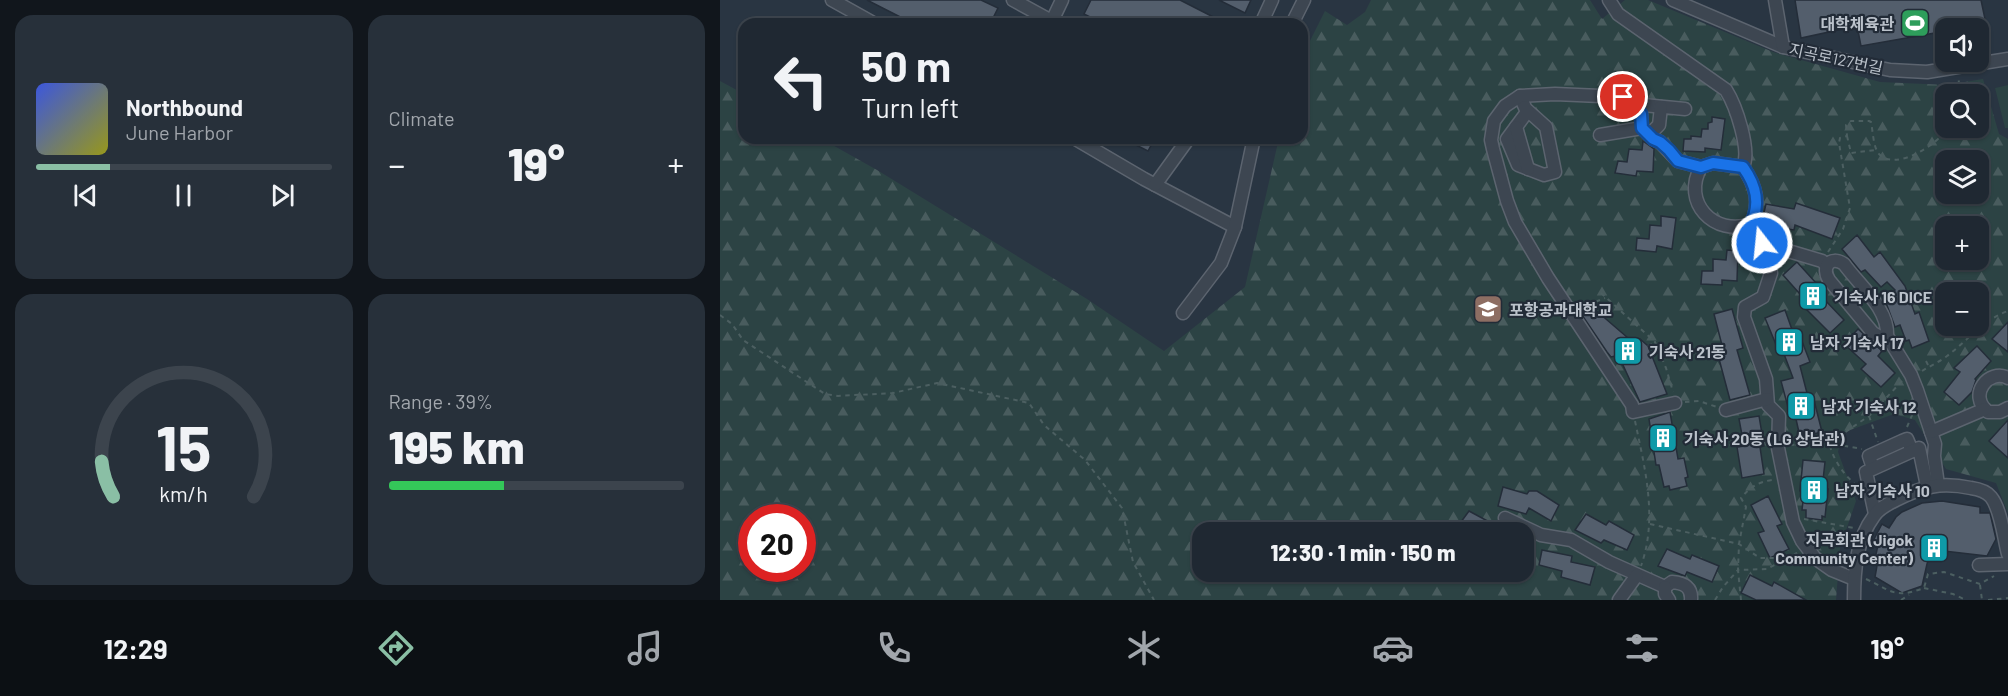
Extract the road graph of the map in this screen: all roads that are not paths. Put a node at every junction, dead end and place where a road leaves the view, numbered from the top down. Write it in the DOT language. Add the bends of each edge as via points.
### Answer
graph roads {
  1 [pos="832,0"];
  2 [pos="1013,0"];
  3 [pos="1062,0"];
  4 [pos="1272,0"];
  5 [pos="1304,0"];
  6 [pos="1609,0"];
  7 [pos="1673,0"];
  8 [pos="1775,0"];
  9 [pos="848,4"];
  10 [pos="1030,4"];
  11 [pos="867,18"];
  12 [pos="1048,18"];
  13 [pos="1057,18"];
  14 [pos="1265,18"];
  15 [pos="1295,18"];
  16 [pos="1783,47"];
  17 [pos="2008,59"];
  18 [pos="1520,96"];
  19 [pos="1633,104"];
  20 [pos="1661,107"];
  21 [pos="1526,109"];
  22 [pos="1685,109"];
  23 [pos="1645,132"];
  24 [pos="1600,135"];
  25 [pos="1084,144"];
  26 [pos="1185,144"];
  27 [pos="1253,144"];
  28 [pos="1701,167"];
  29 [pos="1743,167"];
  30 [pos="1155,185"];
  31 [pos="1751,224"];
  32 [pos="1235,227"];
  33 [pos="1762,243"];
  34 [pos="1824,263"];
  35 [pos="1183,313"];
  36 [pos="1887,336"];
  37 [pos="2008,378"];
  38 [pos="1767,399"];
  39 [pos="1675,403"];
  40 [pos="2008,408"];
  41 [pos="1985,409"];
  42 [pos="1726,410"];
  43 [pos="1930,432"];
  44 [pos="1912,451"];
  45 [pos="1873,468"];
  46 [pos="1933,486"];
  47 [pos="1875,514"];
  48 [pos="1505,518"];
  49 [pos="2008,554"];
  50 [pos="1979,565"];
  51 [pos="2004,568"];
  52 [pos="1637,575"];
  53 [pos="1854,579"];
  54 [pos="1665,587"];
  55 [pos="1619,600"];
  56 [pos="1669,600"];
  57 [pos="1691,600"];
  58 [pos="1854,600"];
  1 -- 9 [label="street"];
  2 -- 10 [label="street"];
  3 -- 13 [label="street"];
  4 -- 14 [label="street"];
  5 -- 15 [label="street"];
  6 -- 29 [label="street" via="1618,14 1726,90 1744,144"];
  7 -- 16 [label="street, 지곡로127번길"];
  8 -- 16 [label="street"];
  9 -- 11 [label="street"];
  10 -- 12 [label="street"];
  16 -- 17 [label="street, 지곡로127번길" via="1898,71 1927,72"];
  18 -- 19 [label="street" via="1623,97"];
  18 -- 21 [label="street"];
  18 -- 39 [label="street" via="1505,106 1494,121 1491,140 1515,222 1633,412"];
  19 -- 20 [label="street"];
  19 -- 23 [label="street" via="1641,114"];
  20 -- 22 [label="street"];
  20 -- 23 [label="street" via="1659,124"];
  21 -- 21 [label="street" via="1546,127 1555,172 1544,175 1518,165 1507,140"];
  23 -- 24 [label="street"];
  23 -- 28 [label="street" via="1678,161"];
  25 -- 30 [label="street"];
  26 -- 30 [label="street"];
  27 -- 32 [label="street"];
  28 -- 29 [label="street" via="1713,163"];
  28 -- 31 [label="street" via="1695,188 1704,214 1727,226"];
  29 -- 31 [label="street" via="1756,192 1756,214"];
  30 -- 32 [label="street"];
  31 -- 33 [label="street"];
  32 -- 35 [label="street" via="1221,263"];
  33 -- 34 [label="street" via="1770,241"];
  33 -- 38 [label="street" via="1771,273 1763,297 1744,307 1744,317 1763,367"];
  34 -- 36 [label="street" via="1829,280 1873,333"];
  34 -- 36 [label="street" via="1834,260 1844,264 1886,320"];
  36 -- 43 [label="street" via="1911,375"];
  37 -- 41 [label="street" via="1998,376 1980,388 1979,401"];
  38 -- 42 [label="street"];
  38 -- 53 [label="street" via="1779,416 1778,446 1793,522 1807,548 1821,563"];
  40 -- 41 [label="street" via="1995,412"];
  41 -- 43 [label="street"];
  43 -- 46 [label="street" via="1935,444"];
  44 -- 45 [label="street"];
  44 -- 45 [label="street" via="1907,439 1879,451 1869,456"];
  44 -- 46 [label="street" via="1919,448"];
  45 -- 47 [label="street" via="1866,471"];
  46 -- 47 [label="street" via="1885,505"];
  46 -- 49 [label="street" via="1952,484 1979,489 1992,497"];
  47 -- 53 [label="street" via="1866,530"];
  48 -- 52 [label="street" via="1541,535 1571,540"];
  50 -- 51 [label="street"];
  52 -- 54 [label="street"];
  52 -- 55 [label="street"];
  53 -- 58 [label="street"];
  54 -- 56 [label="street"];
  54 -- 57 [label="street" via="1672,582 1686,585"];
}
